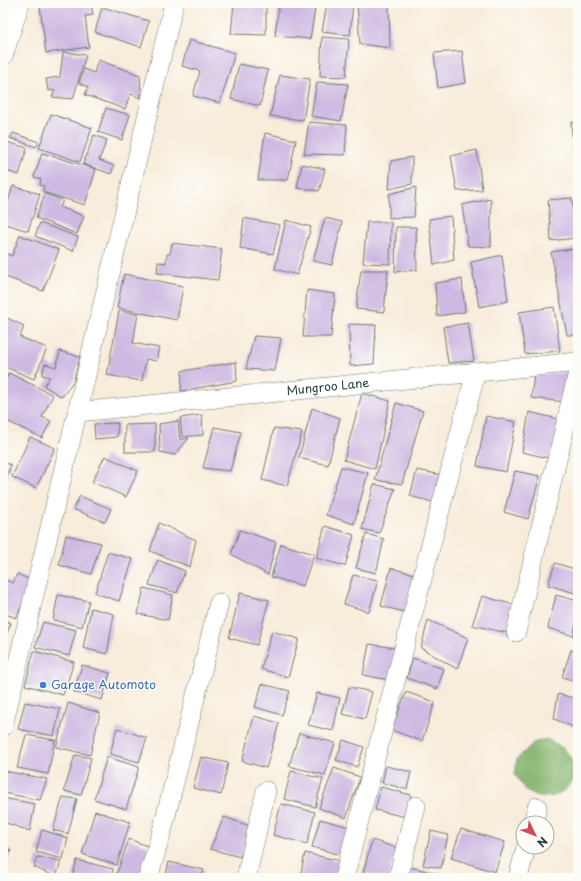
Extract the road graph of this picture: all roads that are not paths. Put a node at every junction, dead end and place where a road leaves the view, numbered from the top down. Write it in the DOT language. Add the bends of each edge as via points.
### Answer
graph roads {
  1 [pos="20,3"];
  2 [pos="174,3"];
  3 [pos="3,56"];
  4 [pos="578,362"];
  5 [pos="476,372"];
  6 [pos="578,372"];
  7 [pos="78,412"];
  8 [pos="219,602"];
  9 [pos="516,632"];
  10 [pos="3,726"];
  11 [pos="266,791"];
  12 [pos="416,806"];
  13 [pos="524,855"];
  14 [pos="148,878"];
  15 [pos="246,878"];
  16 [pos="344,878"];
  17 [pos="398,878"];
  18 [pos="518,878"];
  1 -- 3 [label="street"];
  2 -- 7 [label="street"];
  4 -- 5 [label="street, Mungroo Lane"];
  5 -- 7 [label="street, Mungroo Lane"];
  5 -- 16 [label="street"];
  6 -- 9 [label="street"];
  7 -- 10 [label="street"];
  8 -- 14 [label="street"];
  11 -- 15 [label="street"];
  12 -- 17 [label="street"];
  13 -- 18 [label="street"];
}
